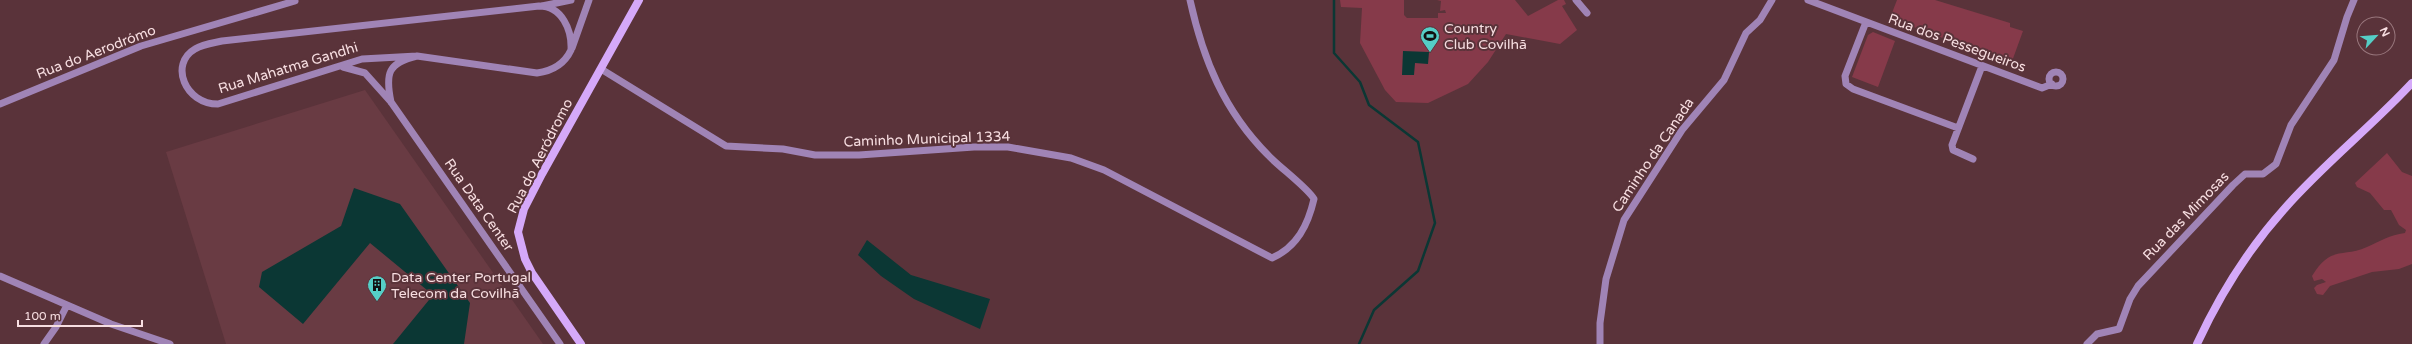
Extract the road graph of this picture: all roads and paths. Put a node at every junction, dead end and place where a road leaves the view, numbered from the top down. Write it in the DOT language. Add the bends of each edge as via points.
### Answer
graph roads {
  1 [pos="296,0"];
  2 [pos="571,0"];
  3 [pos="589,0"];
  4 [pos="639,0"];
  5 [pos="1190,0"];
  6 [pos="1576,0"];
  7 [pos="1772,0"];
  8 [pos="1808,0"];
  9 [pos="2354,0"];
  10 [pos="542,6"];
  11 [pos="1587,13"];
  12 [pos="1866,22"];
  13 [pos="571,50"];
  14 [pos="417,56"];
  15 [pos="339,66"];
  16 [pos="1982,66"];
  17 [pos="600,68"];
  18 [pos="2412,83"];
  19 [pos="2052,84"];
  20 [pos="2412,90"];
  21 [pos="391,102"];
  22 [pos="0,104"];
  23 [pos="1958,128"];
  24 [pos="1973,159"];
  25 [pos="0,276"];
  26 [pos="67,305"];
  27 [pos="44,344"];
  28 [pos="170,344"];
  29 [pos="560,344"];
  30 [pos="581,344"];
  31 [pos="1600,344"];
  32 [pos="2087,344"];
  33 [pos="2197,344"];
  34 [pos="2202,344"];
  1 -- 22 [label="street, Rua do Aerodrómo" via="142,46"];
  2 -- 10 [label="street, Rua Mahatma Gandhi"];
  3 -- 13 [label="street, Rua Mahatma Gandhi"];
  4 -- 17 [label="main road, Rua do Aeródromo"];
  5 -- 17 [label="street, Caminho Municipal 1334" via="1201,45 1213,78 1227,104 1267,155 1314,199 1301,234 1291,246 1272,258 1104,170 1071,158 1008,147 815,155 783,149 726,146"];
  6 -- 11 [label="street"];
  7 -- 31 [label="street, Caminho da Canada" via="1760,20 1746,33 1724,80 1686,125 1624,220 1606,279"];
  8 -- 12 [label="street, Rua dos Pessegueiros"];
  9 -- 32 [label="street, Rua das Mimosas" via="2346,17 2334,60 2291,125 2276,164 2269,171 2244,174 2138,286 2130,299 2119,330 2097,334"];
  10 -- 13 [label="street" via="564,19 570,34"];
  10 -- 15 [label="street, Rua Mahatma Gandhi" via="222,41 194,49 187,56 183,80 196,99 207,104 218,104"];
  12 -- 16 [label="street, Rua dos Pessegueiros"];
  12 -- 23 [label="street" via="1845,76 1846,84 1853,89"];
  13 -- 14 [label="street, Rua Mahatma Gandhi" via="560,64 549,71 537,73"];
  14 -- 15 [label="street, Rua Mahatma Gandhi" via="369,58"];
  14 -- 21 [label="street, Rua Data Center" via="401,60 390,71 387,84"];
  15 -- 21 [label="street, Rua Data Center" via="365,74"];
  16 -- 19 [label="street, Rua dos Pessegueiros" via="2042,88"];
  16 -- 23 [label="street"];
  17 -- 30 [label="main road, Rua do Aeródromo" via="535,188 520,220 518,232 524,259"];
  18 -- 33 [label="main road" via="2306,186 2263,234 2231,278"];
  20 -- 34 [label="main road" via="2298,201 2260,245 2230,291"];
  21 -- 29 [label="street, Rua Data Center"];
  23 -- 24 [label="street" via="1952,145 1953,150"];
  25 -- 26 [label="street"];
  26 -- 27 [label="street"];
  26 -- 28 [label="street"];
}
